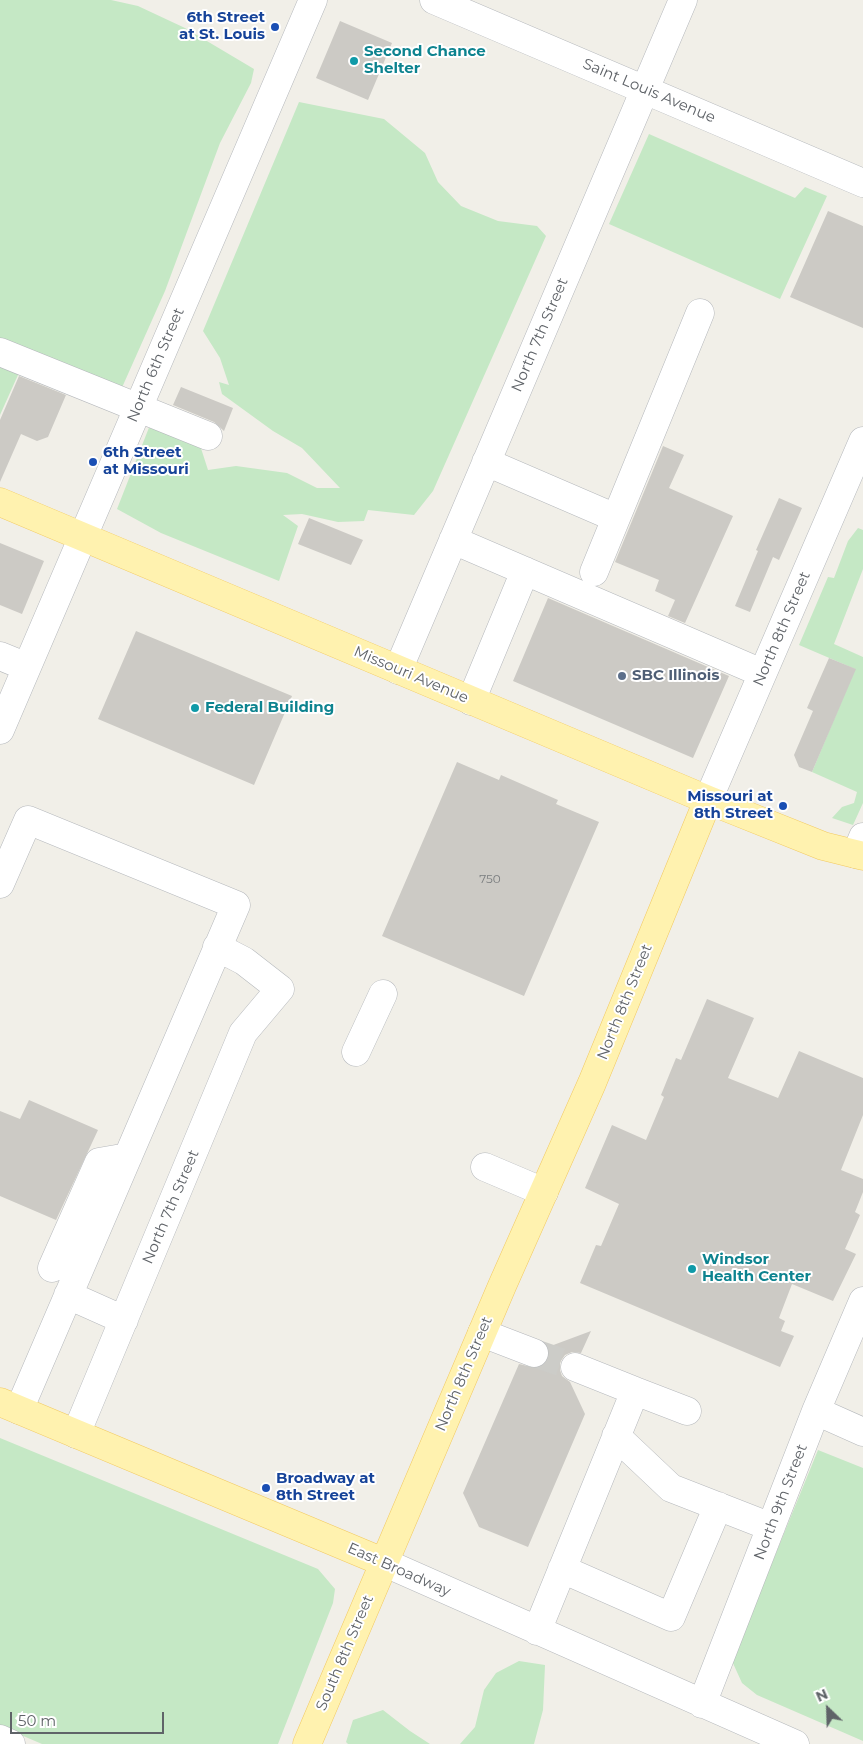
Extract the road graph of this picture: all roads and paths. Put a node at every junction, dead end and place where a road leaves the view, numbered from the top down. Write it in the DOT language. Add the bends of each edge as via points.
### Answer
graph roads {
  1 [pos="313,0"];
  2 [pos="434,0"];
  3 [pos="683,0"];
  4 [pos="645,89"];
  5 [pos="863,183"];
  6 [pos="700,312"];
  7 [pos="0,352"];
  8 [pos="138,409"];
  9 [pos="208,436"];
  10 [pos="863,441"];
  11 [pos="486,462"];
  12 [pos="857,469"];
  13 [pos="0,502"];
  14 [pos="616,518"];
  15 [pos="83,537"];
  16 [pos="453,540"];
  17 [pos="525,571"];
  18 [pos="594,572"];
  19 [pos="0,656"];
  20 [pos="27,667"];
  21 [pos="398,670"];
  22 [pos="762,673"];
  23 [pos="7,694"];
  24 [pos="471,700"];
  25 [pos="0,730"];
  26 [pos="708,800"];
  27 [pos="861,856"];
  28 [pos="2,873"];
  29 [pos="217,947"];
  30 [pos="384,994"];
  31 [pos="356,1052"];
  32 [pos="128,1157"];
  33 [pos="485,1167"];
  34 [pos="544,1192"];
  35 [pos="52,1268"];
  36 [pos="68,1295"];
  37 [pos="863,1301"];
  38 [pos="124,1320"];
  39 [pos="482,1333"];
  40 [pos="534,1353"];
  41 [pos="575,1367"];
  42 [pos="635,1391"];
  43 [pos="10,1406"];
  44 [pos="687,1411"];
  45 [pos="816,1411"];
  46 [pos="863,1432"];
  47 [pos="76,1434"];
  48 [pos="616,1436"];
  49 [pos="718,1506"];
  50 [pos="771,1527"];
  51 [pos="383,1562"];
  52 [pos="562,1569"];
  53 [pos="537,1631"];
  54 [pos="702,1704"];
  55 [pos="0,1739"];
  56 [pos="12,1744"];
  57 [pos="307,1744"];
  58 [pos="795,1744"];
  1 -- 8 [label="street, North 6th Street"];
  2 -- 4 [label="street, Saint Louis Avenue"];
  3 -- 4 [label="street, North 7th Street"];
  4 -- 5 [label="street, Saint Louis Avenue"];
  4 -- 11 [label="street, North 7th Street"];
  6 -- 14 [label="street"];
  7 -- 8 [label="street"];
  8 -- 9 [label="street"];
  8 -- 15 [label="street, North 6th Street"];
  10 -- 12 [label="street, North 8th Street"];
  11 -- 14 [label="street"];
  11 -- 16 [label="street, North 7th Street"];
  12 -- 22 [label="street, North 8th Street"];
  13 -- 15 [label="main road, Missouri Avenue"];
  14 -- 18 [label="street"];
  15 -- 20 [label="street, North 6th Street"];
  15 -- 21 [label="main road, Missouri Avenue"];
  16 -- 17 [label="street"];
  16 -- 21 [label="street, North 7th Street"];
  17 -- 22 [label="street"];
  17 -- 24 [label="street"];
  19 -- 20 [label="street"];
  20 -- 23 [label="street, North 6th Street"];
  21 -- 24 [label="main road, Missouri Avenue"];
  22 -- 26 [label="street, North 8th Street"];
  23 -- 25 [label="street, North 6th Street"];
  24 -- 26 [label="main road, Missouri Avenue"];
  26 -- 27 [label="main road, Missouri Avenue" via="823,846"];
  26 -- 34 [label="main road, North 8th Street"];
  28 -- 29 [label="street" via="28,820 236,904"];
  29 -- 32 [label="street"];
  29 -- 38 [label="street, North 7th Street" via="244,961 280,989 244,1033"];
  30 -- 31 [label="street"];
  32 -- 35 [label="street" via="99,1162"];
  32 -- 36 [label="street"];
  33 -- 34 [label="street"];
  34 -- 39 [label="main road, North 8th Street"];
  36 -- 38 [label="street"];
  36 -- 43 [label="street"];
  37 -- 45 [label="street, North 9th Street"];
  38 -- 47 [label="street, North 7th Street"];
  39 -- 40 [label="street"];
  39 -- 51 [label="main road, North 8th Street"];
  41 -- 42 [label="street"];
  42 -- 44 [label="street"];
  42 -- 48 [label="street"];
  43 -- 47 [label="main road, East Broadway"];
  45 -- 46 [label="street"];
  45 -- 50 [label="street, North 9th Street"];
  47 -- 51 [label="main road, East Broadway"];
  48 -- 49 [label="street" via="671,1488"];
  48 -- 52 [label="street"];
  49 -- 50 [label="street"];
  49 -- 52 [label="street" via="671,1617"];
  50 -- 54 [label="street, North 9th Street"];
  51 -- 53 [label="street, East Broadway"];
  51 -- 57 [label="main road, South 8th Street"];
  52 -- 53 [label="street"];
  53 -- 54 [label="street, East Broadway"];
  54 -- 58 [label="street, East Broadway"];
  55 -- 56 [label="street"];
}
